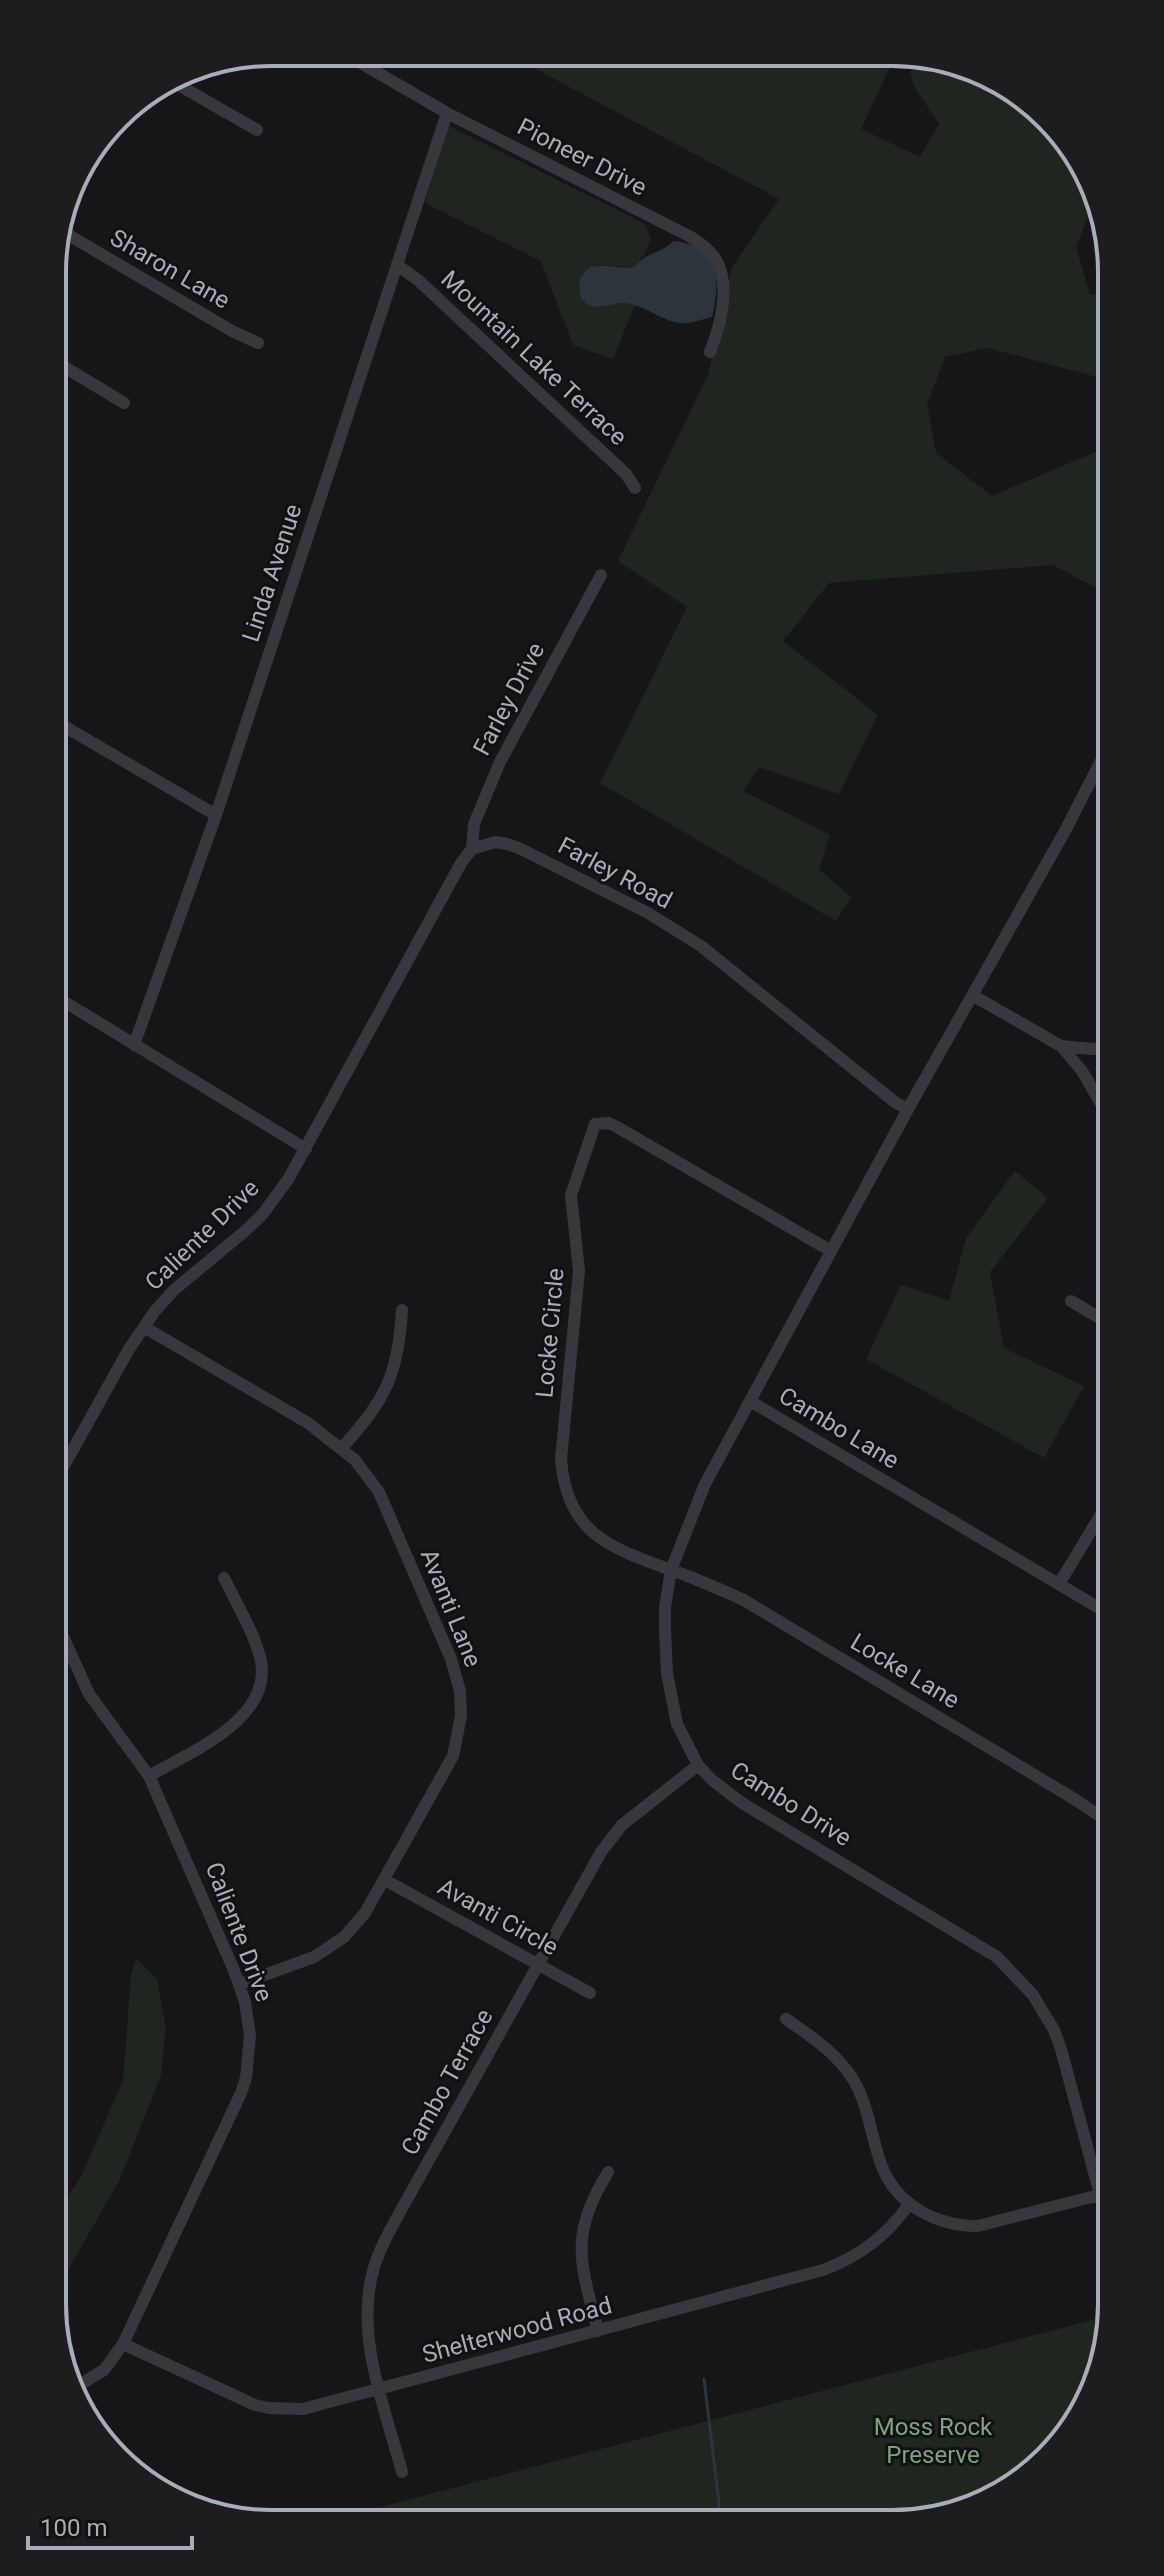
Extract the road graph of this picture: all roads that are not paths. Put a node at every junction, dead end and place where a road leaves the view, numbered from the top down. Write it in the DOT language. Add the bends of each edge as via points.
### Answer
graph roads {
  1 [pos="366,66"];
  2 [pos="375,66"];
  3 [pos="374,71"];
  4 [pos="183,87"];
  5 [pos="447,113"];
  6 [pos="257,130"];
  7 [pos="70,236"];
  8 [pos="397,265"];
  9 [pos="258,343"];
  10 [pos="710,352"];
  11 [pos="66,368"];
  12 [pos="124,403"];
  13 [pos="635,488"];
  14 [pos="601,575"];
  15 [pos="66,727"];
  16 [pos="1098,767"];
  17 [pos="216,815"];
  18 [pos="472,849"];
  19 [pos="972,995"];
  20 [pos="66,1003"];
  21 [pos="134,1045"];
  22 [pos="1061,1046"];
  23 [pos="1098,1048"];
  24 [pos="1098,1099"];
  25 [pos="908,1109"];
  26 [pos="306,1149"];
  27 [pos="831,1251"];
  28 [pos="1071,1301"];
  29 [pos="402,1310"];
  30 [pos="1098,1317"];
  31 [pos="144,1327"];
  32 [pos="750,1401"];
  33 [pos="342,1448"];
  34 [pos="66,1461"];
  35 [pos="1098,1519"];
  36 [pos="671,1570"];
  37 [pos="224,1578"];
  38 [pos="1059,1584"];
  39 [pos="1098,1607"];
  40 [pos="66,1643"];
  41 [pos="698,1765"];
  42 [pos="149,1776"];
  43 [pos="1098,1815"];
  44 [pos="385,1880"];
  45 [pos="537,1964"];
  46 [pos="240,1984"];
  47 [pos="590,1993"];
  48 [pos="786,2019"];
  49 [pos="1098,2171"];
  50 [pos="608,2172"];
  51 [pos="1098,2196"];
  52 [pos="909,2204"];
  53 [pos="598,2331"];
  54 [pos="123,2344"];
  55 [pos="82,2383"];
  56 [pos="379,2389"];
  57 [pos="402,2472"];
  1 -- 3 [label="street, Pioneer Drive"];
  2 -- 3 [label="street"];
  3 -- 5 [label="street, Pioneer Drive"];
  4 -- 6 [label="street"];
  5 -- 8 [label="street, Linda Avenue"];
  5 -- 10 [label="street, Pioneer Drive" via="706,248 717,260 722,280 719,328"];
  7 -- 9 [label="street, Sharon Lane"];
  8 -- 13 [label="street, Mountain Lake Terrace" via="626,474"];
  8 -- 17 [label="street, Linda Avenue"];
  11 -- 12 [label="street"];
  14 -- 18 [label="street, Farley Drive" via="500,762 474,824"];
  15 -- 17 [label="street"];
  16 -- 19 [label="street"];
  17 -- 21 [label="street, Linda Avenue"];
  18 -- 25 [label="street, Farley Road" via="495,842 521,849 648,913 701,946"];
  18 -- 26 [label="street"];
  19 -- 22 [label="street"];
  19 -- 25 [label="street"];
  20 -- 21 [label="street"];
  21 -- 26 [label="street"];
  22 -- 23 [label="street"];
  22 -- 24 [label="street"];
  25 -- 27 [label="street, Cambo Lane"];
  26 -- 31 [label="street, Caliente Drive" via="262,1215 174,1290"];
  27 -- 32 [label="street, Cambo Lane"];
  27 -- 36 [label="street, Locke Circle" via="617,1127 602,1122 591,1131 571,1195 579,1271 562,1475 576,1511 598,1538"];
  28 -- 30 [label="street"];
  29 -- 33 [label="street" via="399,1353 389,1384"];
  31 -- 33 [label="street, Avanti Lane"];
  31 -- 34 [label="street, Caliente Drive"];
  32 -- 36 [label="street, Cambo Drive" via="701,1493"];
  32 -- 38 [label="street, Cambo Lane"];
  33 -- 44 [label="street, Avanti Lane" via="379,1492 460,1691 453,1756"];
  35 -- 38 [label="street"];
  36 -- 41 [label="street, Cambo Drive" via="665,1607 671,1699"];
  36 -- 43 [label="street, Locke Lane" via="742,1599"];
  37 -- 42 [label="street" via="260,1657 259,1688 235,1725"];
  38 -- 39 [label="street, Cambo Lane"];
  40 -- 42 [label="street, Caliente Drive" via="89,1694"];
  41 -- 45 [label="street, Cambo Terrace" via="612,1835"];
  41 -- 49 [label="street, Cambo Drive" via="742,1803 1006,1965 1045,2014"];
  42 -- 46 [label="street, Caliente Drive"];
  44 -- 45 [label="street, Avanti Circle"];
  44 -- 46 [label="street, Avanti Lane" via="354,1926 329,1948"];
  45 -- 47 [label="street, Avanti Circle"];
  45 -- 56 [label="street, Cambo Terrace" via="378,2256 367,2323"];
  46 -- 54 [label="street, Caliente Drive" via="250,2035 246,2078"];
  48 -- 52 [label="street" via="831,2052 854,2081 880,2163"];
  50 -- 53 [label="street" via="589,2206 580,2248"];
  51 -- 52 [label="street" via="978,2226 943,2222"];
  52 -- 53 [label="street, Shelterwood Road" via="873,2244 834,2265"];
  53 -- 56 [label="street, Shelterwood Road"];
  54 -- 55 [label="street, Caliente Drive" via="104,2370"];
  54 -- 56 [label="street, Shelterwood Road" via="269,2408 303,2409"];
  56 -- 57 [label="street, Cambo Terrace"];
}
